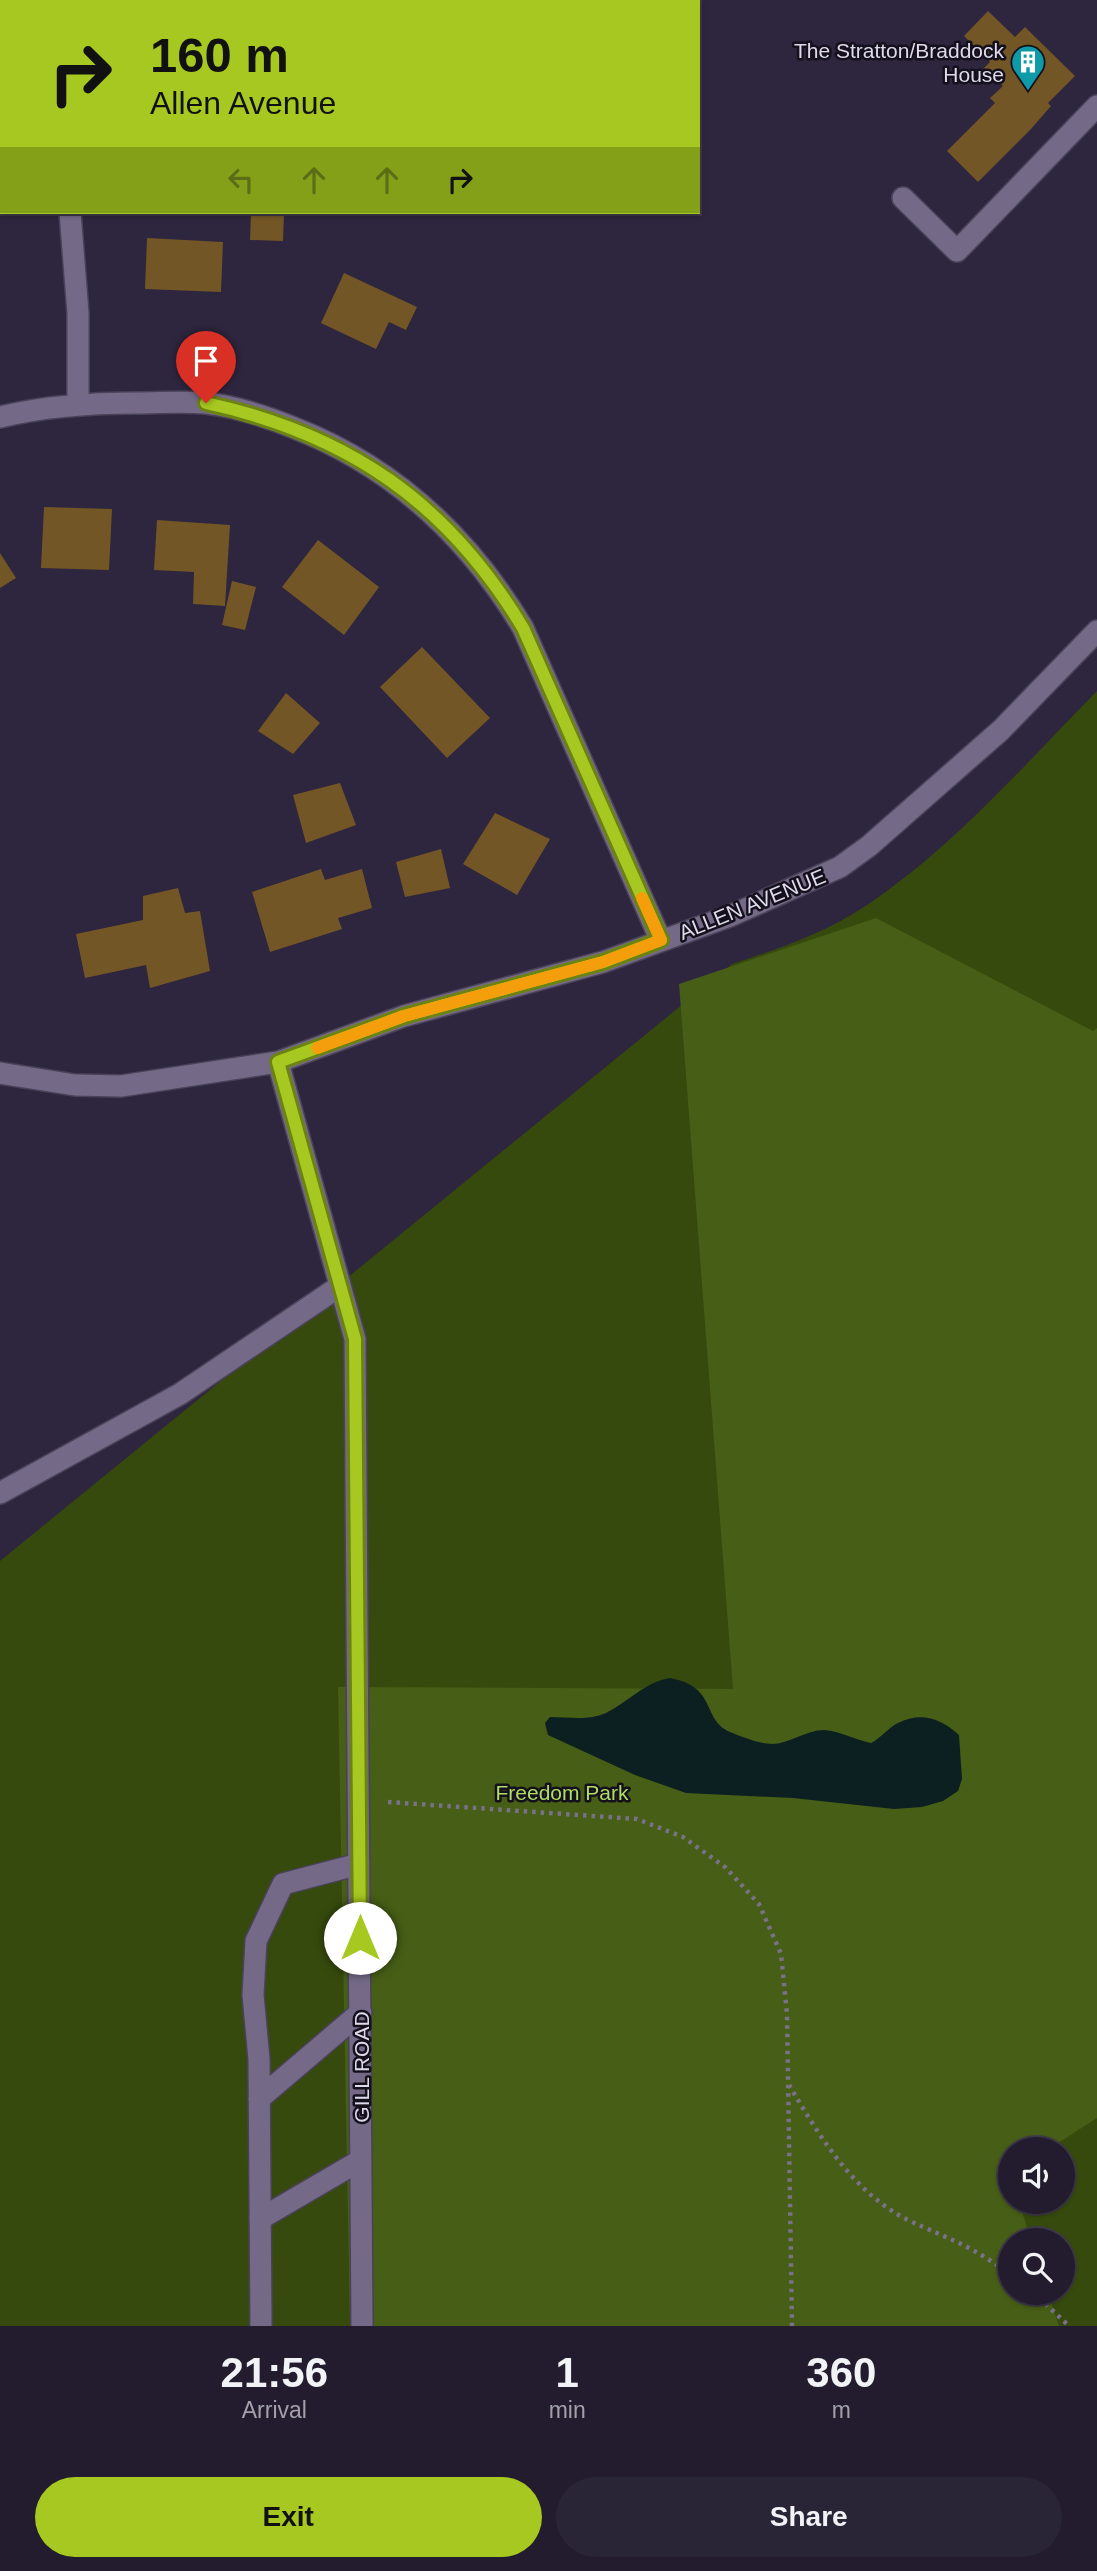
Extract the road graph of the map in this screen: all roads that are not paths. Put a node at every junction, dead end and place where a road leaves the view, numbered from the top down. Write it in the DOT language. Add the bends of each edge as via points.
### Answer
graph roads {
  1 [pos="1097,106"];
  2 [pos="903,198"];
  3 [pos="70,214"];
  4 [pos="78,402"];
  5 [pos="0,418"];
  6 [pos="1097,631"];
  7 [pos="661,940"];
  8 [pos="278,1062"];
  9 [pos="0,1073"];
  10 [pos="340,1286"];
  11 [pos="0,1493"];
  12 [pos="359,1864"];
  13 [pos="361,2012"];
  14 [pos="259,2099"];
  15 [pos="361,2160"];
  16 [pos="260,2219"];
  17 [pos="261,2326"];
  18 [pos="362,2326"];
  1 -- 2 [label="street" via="957,250"];
  3 -- 4 [label="street" via="78,313"];
  4 -- 5 [label="street"];
  4 -- 7 [label="street" via="206,403 277,421 355,456 434,514 483,567 523,628"];
  6 -- 7 [label="street, ALLEN AVENUE" via="1001,730 840,867 769,900"];
  7 -- 8 [label="street, ALLEN AVENUE" via="603,962 404,1016"];
  8 -- 9 [label="street, ALLEN AVENUE" via="121,1086"];
  8 -- 10 [label="street, GILL ROAD"];
  10 -- 11 [label="street" via="180,1394"];
  10 -- 12 [label="street, GILL ROAD" via="355,1339"];
  12 -- 13 [label="street, GILL ROAD"];
  12 -- 14 [label="street" via="283,1884 256,1941 253,1995"];
  13 -- 14 [label="street"];
  13 -- 15 [label="street, GILL ROAD"];
  14 -- 16 [label="street"];
  15 -- 16 [label="street"];
  15 -- 18 [label="street, GILL ROAD"];
  16 -- 17 [label="street"];
}
